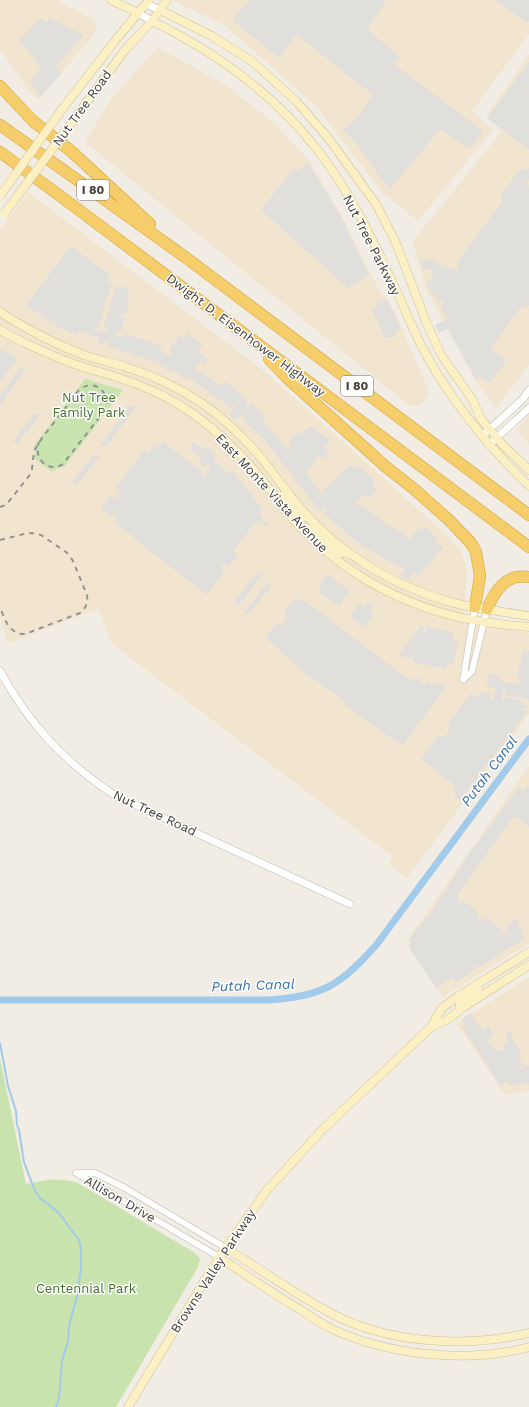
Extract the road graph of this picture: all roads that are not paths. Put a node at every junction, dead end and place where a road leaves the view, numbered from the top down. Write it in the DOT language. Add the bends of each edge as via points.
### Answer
graph roads {
  1 [pos="111,0"];
  2 [pos="167,0"];
  3 [pos="145,1"];
  4 [pos="160,10"];
  5 [pos="138,13"];
  6 [pos="152,21"];
  7 [pos="0,82"];
  8 [pos="0,86"];
  9 [pos="10,98"];
  10 [pos="0,125"];
  11 [pos="0,152"];
  12 [pos="0,156"];
  13 [pos="36,178"];
  14 [pos="0,196"];
  15 [pos="2,217"];
  16 [pos="186,257"];
  17 [pos="0,312"];
  18 [pos="0,330"];
  19 [pos="246,335"];
  20 [pos="529,390"];
  21 [pos="529,408"];
  22 [pos="489,429"];
  23 [pos="482,436"];
  24 [pos="497,438"];
  25 [pos="489,445"];
  26 [pos="529,470"];
  27 [pos="255,472"];
  28 [pos="529,486"];
  29 [pos="529,515"];
  30 [pos="308,516"];
  31 [pos="302,530"];
  32 [pos="529,547"];
  33 [pos="351,554"];
  34 [pos="529,577"];
  35 [pos="481,608"];
  36 [pos="529,616"];
  37 [pos="473,620"];
  38 [pos="484,622"];
  39 [pos="529,627"];
  40 [pos="0,671"];
  41 [pos="350,904"];
  42 [pos="529,952"];
  43 [pos="529,960"];
  44 [pos="529,965"];
  45 [pos="488,977"];
  46 [pos="504,981"];
  47 [pos="460,1010"];
  48 [pos="431,1027"];
  49 [pos="226,1248"];
  50 [pos="219,1257"];
  51 [pos="529,1333"];
  52 [pos="529,1347"];
  53 [pos="128,1407"];
  1 -- 5 [label="main road"];
  2 -- 4 [label="main road, Nut Tree Road"];
  3 -- 4 [label="street, Nut Tree Parkway"];
  3 -- 5 [label="main road, Nut Tree Road"];
  4 -- 6 [label="main road, Nut Tree Road"];
  4 -- 22 [label="main road, Nut Tree Parkway" via="212,36 253,62 296,101 329,139 376,204 396,243 441,355 472,399 481,419"];
  5 -- 6 [label="street, Nut Tree Parkway"];
  5 -- 14 [label="main road, Nut Tree Road, bridge" via="60,112"];
  6 -- 15 [label="main road, Nut Tree Road, bridge" via="124,51"];
  6 -- 23 [label="main road, Nut Tree Parkway" via="182,35 247,78 294,122 320,153 363,222 426,356"];
  7 -- 9 [label="highway"];
  8 -- 9 [label="highway"];
  9 -- 16 [label="highway"];
  10 -- 16 [label="highway, Dwight D. Eisenhower Highway / I 80"];
  11 -- 13 [label="highway, Dwight D. Eisenhower Highway / I 80"];
  12 -- 13 [label="highway"];
  13 -- 19 [label="highway, Dwight D. Eisenhower Highway / I 80"];
  16 -- 29 [label="highway, Dwight D. Eisenhower Highway / I 80"];
  17 -- 30 [label="main road, East Monte Vista Avenue" via="78,353 151,376 203,404 253,448"];
  18 -- 27 [label="main road, East Monte Vista Avenue" via="55,357 116,376 176,403 207,424"];
  19 -- 32 [label="highway, Dwight D. Eisenhower Highway / I 80"];
  19 -- 35 [label="highway" via="286,377 472,543 480,576"];
  20 -- 22 [label="street"];
  21 -- 24 [label="street"];
  22 -- 23 [label="street"];
  22 -- 24 [label="main road, Nut Tree Parkway"];
  23 -- 25 [label="main road, Nut Tree Parkway"];
  24 -- 25 [label="street"];
  24 -- 26 [label="main road, Nut Tree Parkway"];
  25 -- 28 [label="main road, Nut Tree Parkway"];
  27 -- 30 [label="main road" via="265,475 296,515 301,518"];
  27 -- 31 [label="main road, East Monte Vista Avenue"];
  30 -- 33 [label="main road, East Monte Vista Avenue" via="320,530"];
  31 -- 33 [label="main road" via="310,529 338,553"];
  31 -- 37 [label="main road, East Monte Vista Avenue" via="335,560 384,590 441,612"];
  33 -- 35 [label="main road, East Monte Vista Avenue" via="408,587 458,604"];
  34 -- 35 [label="highway" via="514,577 505,581"];
  35 -- 36 [label="main road, East Monte Vista Avenue"];
  35 -- 37 [label="street"];
  35 -- 38 [label="street"];
  37 -- 38 [label="main road, East Monte Vista Avenue"];
  37 -- 38 [label="street" via="463,680 472,670"];
  38 -- 39 [label="main road, East Monte Vista Avenue"];
  40 -- 41 [label="street, Nut Tree Road" via="35,726 63,756 95,783 116,796"];
  42 -- 45 [label="main road, Browns Valley Parkway"];
  43 -- 46 [label="main road" via="507,975"];
  44 -- 46 [label="main road, Browns Valley Parkway"];
  45 -- 47 [label="main road" via="486,983 460,1003"];
  45 -- 48 [label="main road, Browns Valley Parkway" via="442,1008"];
  46 -- 47 [label="main road, Browns Valley Parkway"];
  47 -- 48 [label="main road, Browns Valley Parkway" via="447,1020"];
  48 -- 49 [label="main road, Browns Valley Parkway" via="322,1130 267,1190"];
  49 -- 50 [label="main road, Browns Valley Parkway"];
  49 -- 50 [label="street, Allison Drive" via="125,1188 95,1173 76,1173"];
  49 -- 51 [label="main road, Allison Drive" via="328,1312 384,1333 417,1339 477,1342"];
  50 -- 52 [label="main road, Allison Drive" via="330,1328 375,1344 433,1355 492,1354"];
  50 -- 53 [label="main road, Browns Valley Parkway"];
}
